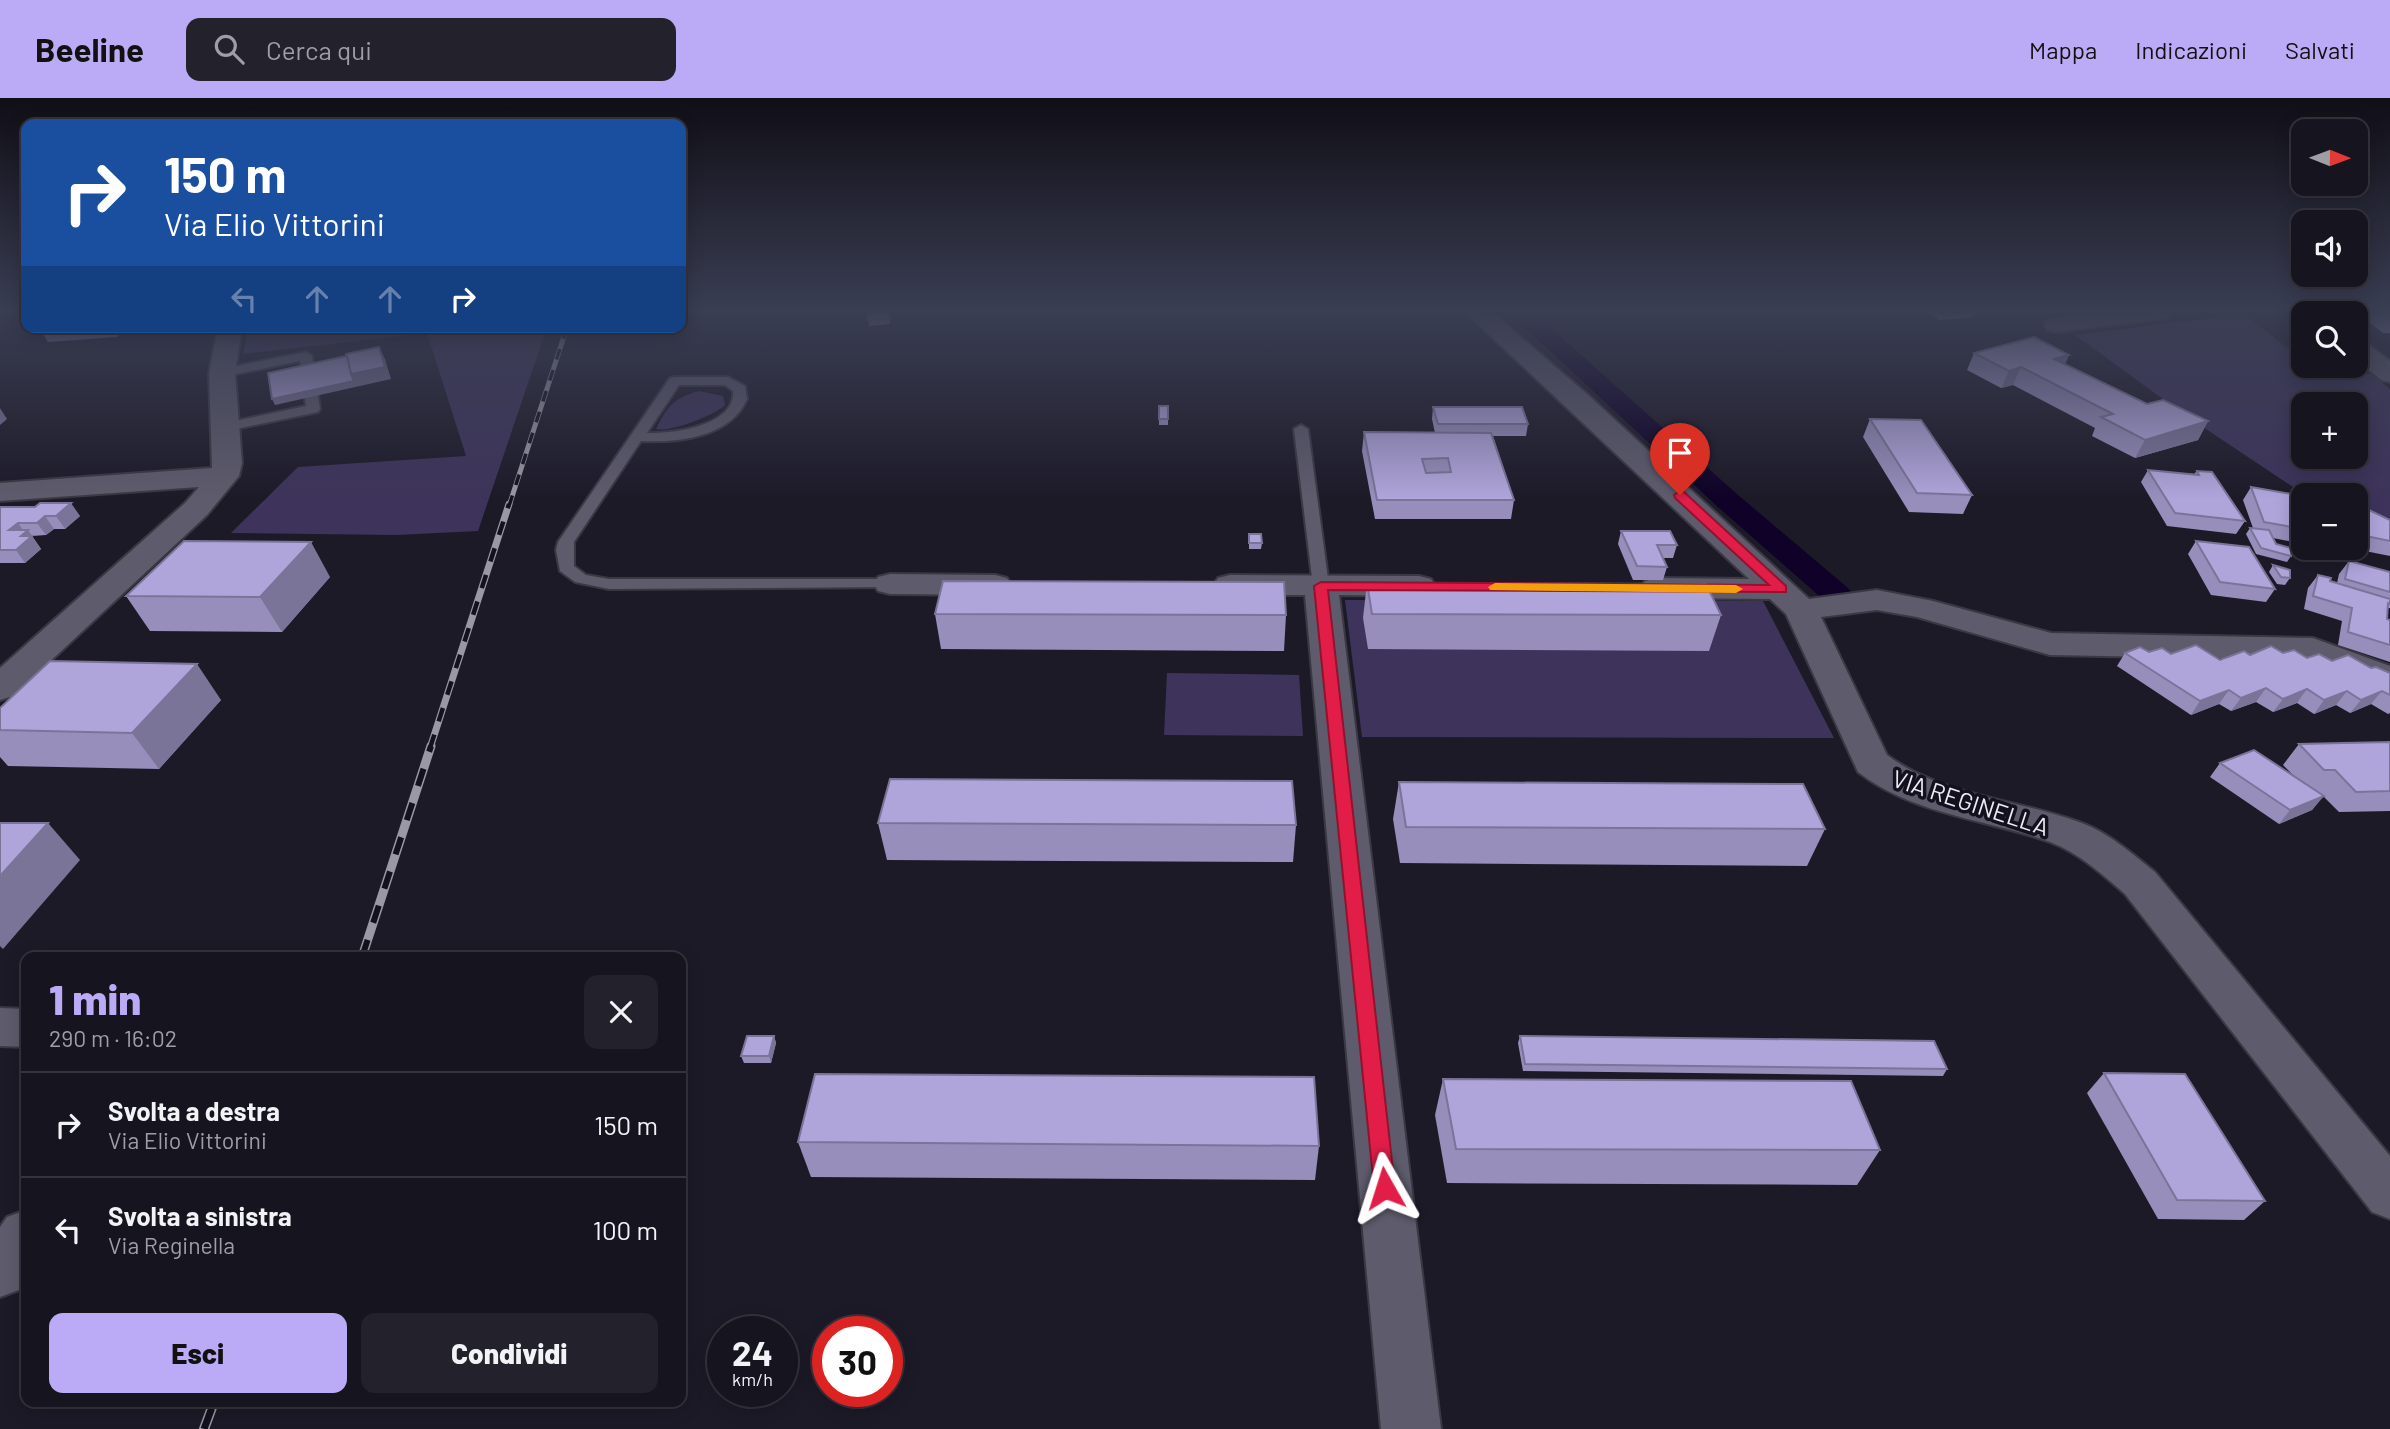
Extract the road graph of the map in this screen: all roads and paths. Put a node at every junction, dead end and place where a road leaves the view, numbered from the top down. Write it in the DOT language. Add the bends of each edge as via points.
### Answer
graph roads {
  1 [pos="222,374"];
  2 [pos="308,374"];
  3 [pos="1547,374"];
  4 [pos="226,428"];
  5 [pos="1301,429"];
  6 [pos="638,437"];
  7 [pos="224,477"];
  8 [pos="0,492"];
  9 [pos="890,584"];
  10 [pos="1029,585"];
  11 [pos="1196,585"];
  12 [pos="1321,586"];
  13 [pos="1446,587"];
  14 [pos="1628,588"];
  15 [pos="1803,602"];
  16 [pos="2390,679"];
  17 [pos="0,688"];
  18 [pos="0,1027"];
  19 [pos="21,1028"];
  20 [pos="2390,1195"];
  21 [pos="21,1242"];
  22 [pos="0,1271"];
  23 [pos="1411,1429"];
  1 -- 4 [label="street"];
  2 -- 4 [label="lane" via="313,408"];
  3 -- 15 [label="street, VIA REGINELLA"];
  4 -- 7 [label="street"];
  5 -- 12 [label="lane"];
  6 -- 6 [label="lane" via="675,381 727,382 740,389 739,408 723,420 676,437"];
  6 -- 9 [label="lane" via="566,542 566,568 581,579 609,584"];
  7 -- 8 [label="street"];
  7 -- 17 [label="street" via="196,509"];
  9 -- 10 [label="street"];
  11 -- 12 [label="street"];
  12 -- 13 [label="street"];
  12 -- 23 [label="street"];
  14 -- 15 [label="street"];
  15 -- 16 [label="street" via="1877,600 2050,644 2313,649"];
  15 -- 20 [label="street, VIA REGINELLA" via="1872,763 1881,773 2066,833 2105,853 2140,883"];
  18 -- 19 [label="street"];
  21 -- 22 [label="street"];
}
